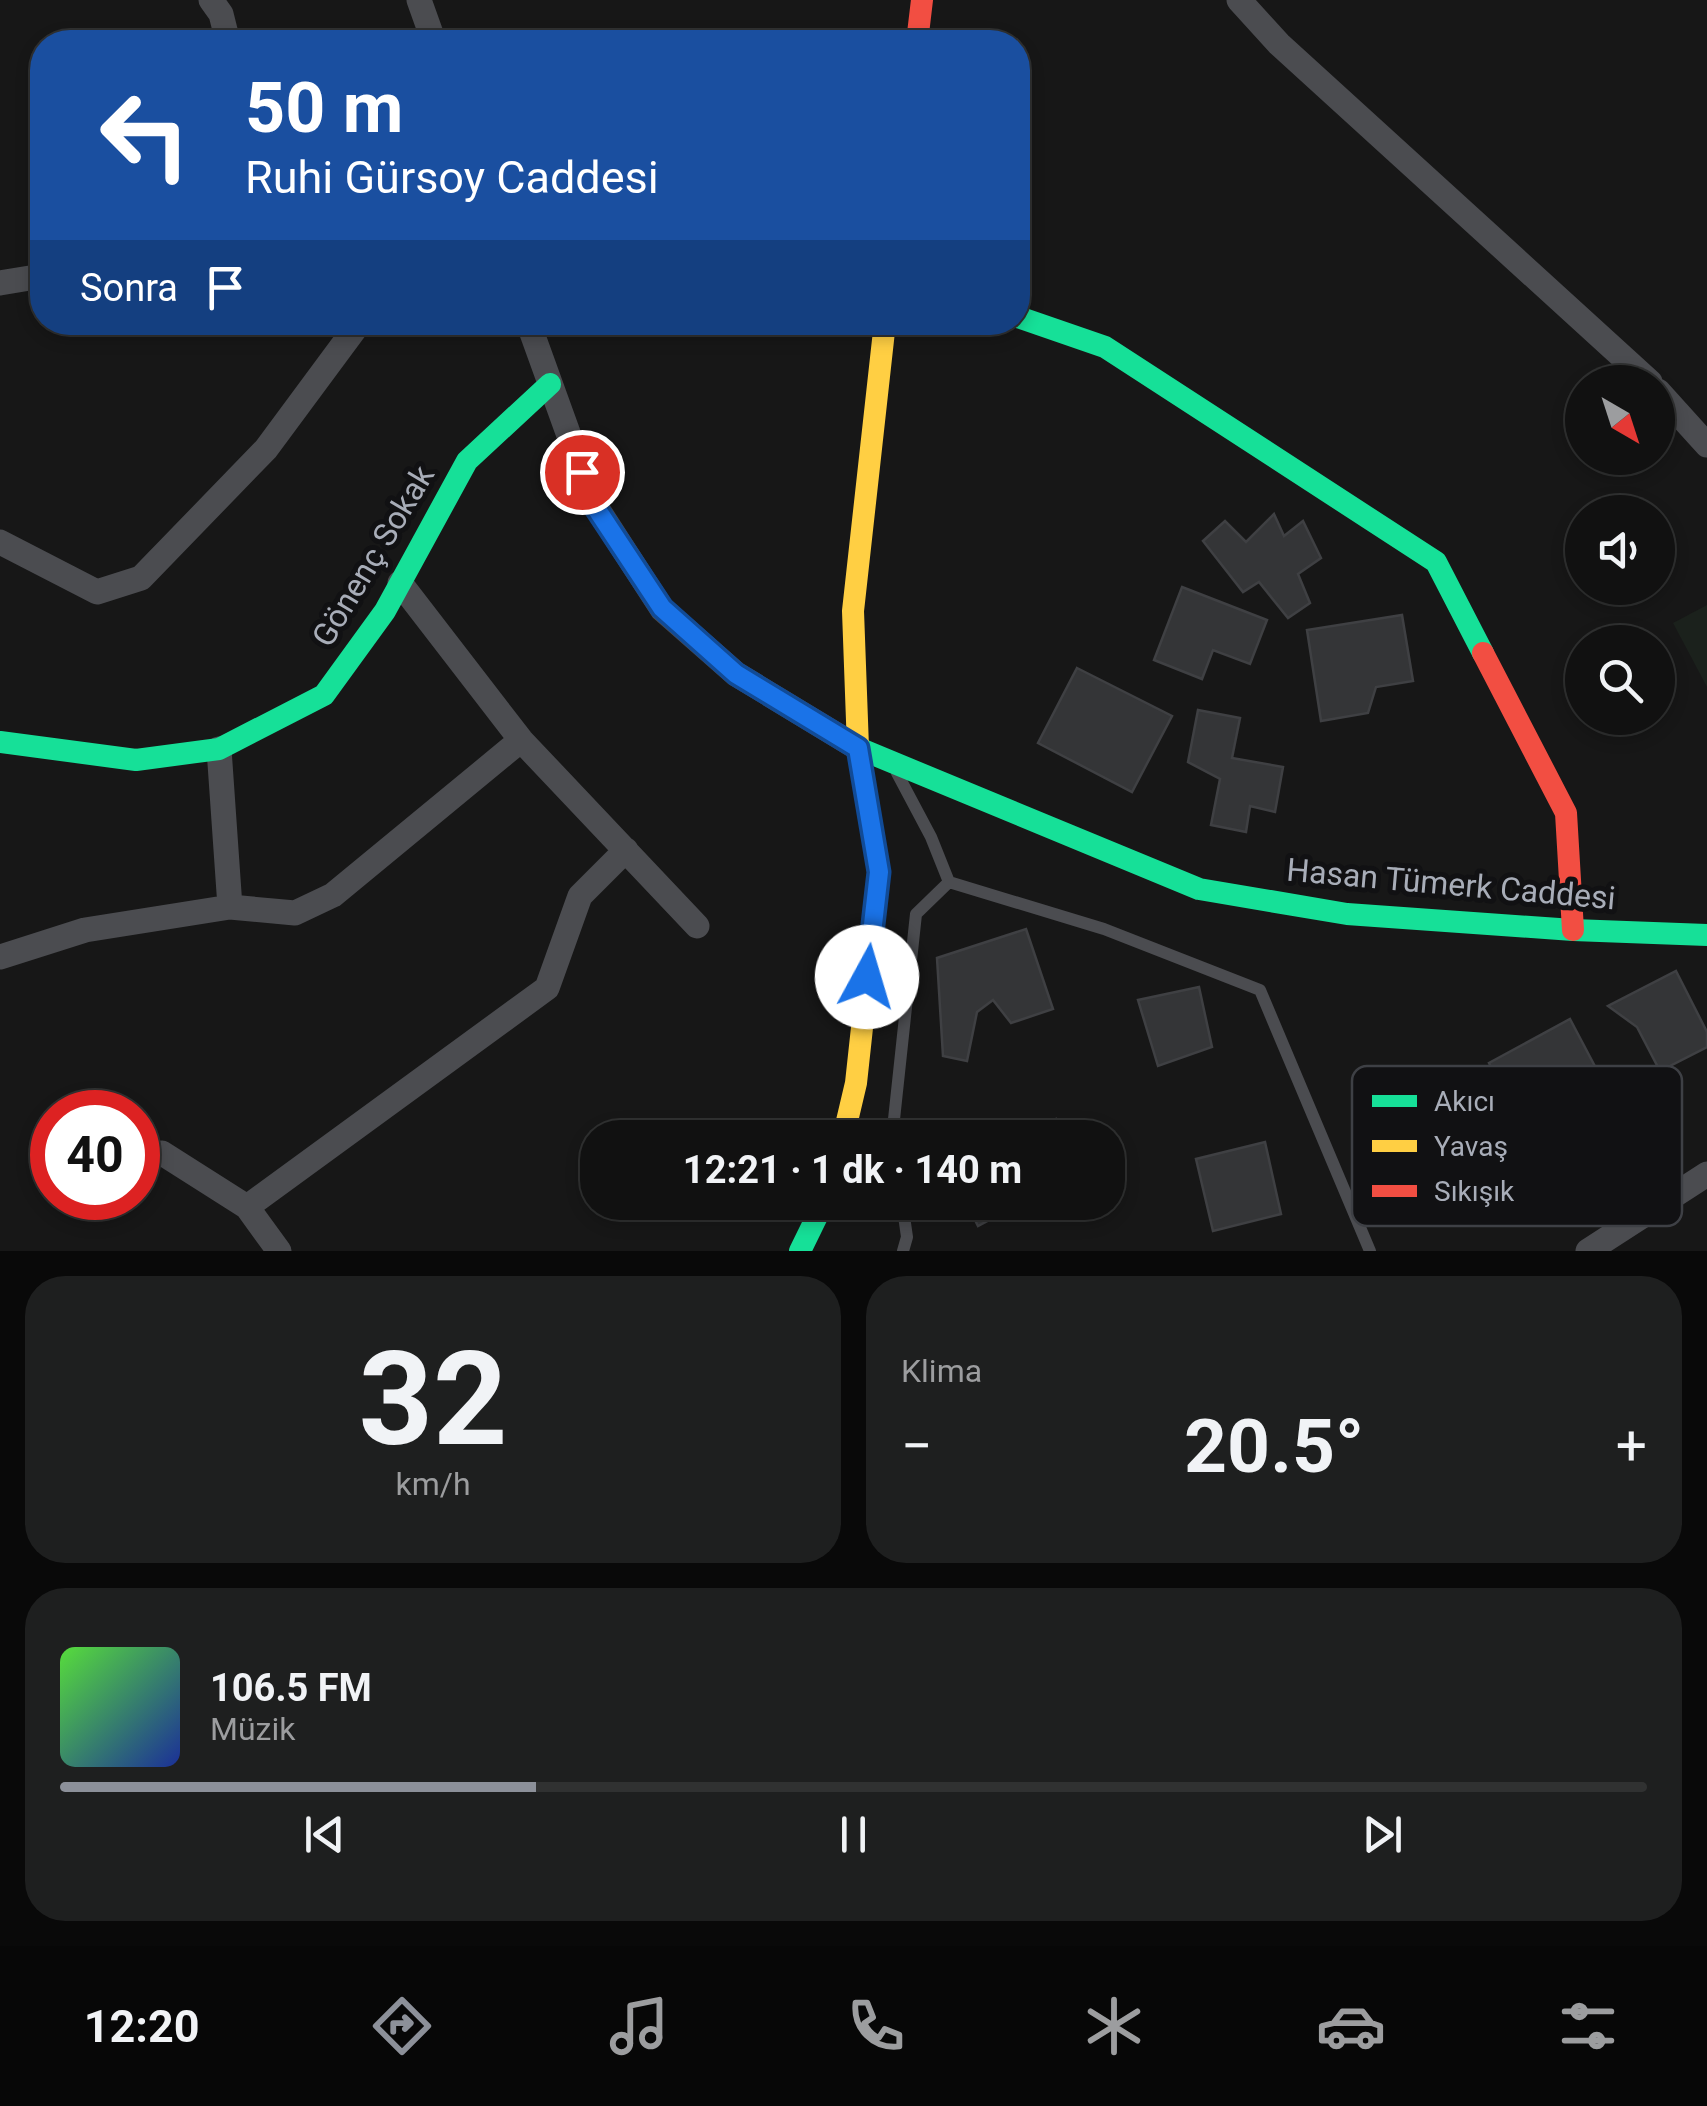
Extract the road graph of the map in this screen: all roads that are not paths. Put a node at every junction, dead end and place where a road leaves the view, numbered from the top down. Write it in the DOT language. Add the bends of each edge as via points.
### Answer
graph roads {
  1 [pos="211,0"];
  2 [pos="419,0"];
  3 [pos="922,0"];
  4 [pos="1239,0"];
  5 [pos="225,30"];
  6 [pos="430,30"];
  7 [pos="918,30"];
  8 [pos="30,278"];
  9 [pos="0,283"];
  10 [pos="1030,321"];
  11 [pos="350,335"];
  12 [pos="533,335"];
  13 [pos="884,335"];
  14 [pos="1631,365"];
  15 [pos="550,384"];
  16 [pos="1675,410"];
  17 [pos="1707,445"];
  18 [pos="0,542"];
  19 [pos="400,584"];
  20 [pos="520,740"];
  21 [pos="0,742"];
  22 [pos="858,748"];
  23 [pos="219,749"];
  24 [pos="892,762"];
  25 [pos="626,850"];
  26 [pos="949,882"];
  27 [pos="230,907"];
  28 [pos="697,926"];
  29 [pos="1573,930"];
  30 [pos="1707,934"];
  31 [pos="0,957"];
  32 [pos="847,1120"];
  33 [pos="894,1120"];
  34 [pos="162,1153"];
  35 [pos="1707,1174"];
  36 [pos="1682,1190"];
  37 [pos="247,1207"];
  38 [pos="1352,1208"];
  39 [pos="815,1220"];
  40 [pos="905,1220"];
  41 [pos="1359,1226"];
  42 [pos="1627,1226"];
  43 [pos="280,1251"];
  44 [pos="800,1251"];
  45 [pos="903,1251"];
  46 [pos="1370,1251"];
  47 [pos="1588,1251"];
  1 -- 5 [label="street"];
  2 -- 6 [label="street"];
  3 -- 7 [label="street"];
  4 -- 14 [label="street"];
  8 -- 9 [label="street"];
  10 -- 29 [label="street" via="1105,347 1436,562 1566,814"];
  11 -- 18 [label="street" via="266,448 140,578 97,592"];
  12 -- 15 [label="street"];
  13 -- 22 [label="street" via="853,611"];
  15 -- 19 [label="street, Gönenç Sokak" via="468,462"];
  15 -- 22 [label="street" via="592,502 662,608 736,674"];
  16 -- 17 [label="street"];
  19 -- 20 [label="street"];
  19 -- 23 [label="street, Gönenç Sokak" via="324,695"];
  20 -- 25 [label="street"];
  20 -- 27 [label="street" via="333,894 296,914"];
  21 -- 23 [label="street, Gönenç Sokak" via="136,760"];
  22 -- 24 [label="street, Hasan Tümerk Caddesi"];
  22 -- 32 [label="street" via="879,872"];
  23 -- 27 [label="street"];
  24 -- 26 [label="lane"];
  24 -- 29 [label="street, Hasan Tümerk Caddesi" via="1199,889 1347,914"];
  25 -- 28 [label="street"];
  25 -- 37 [label="street" via="580,896 547,988"];
  26 -- 33 [label="lane" via="916,914"];
  26 -- 38 [label="lane" via="1104,928 1260,990"];
  27 -- 31 [label="street" via="85,930"];
  29 -- 30 [label="street, Hasan Tümerk Caddesi"];
  34 -- 37 [label="street"];
  35 -- 36 [label="street"];
  37 -- 43 [label="street"];
  39 -- 44 [label="street"];
  40 -- 45 [label="lane"];
  41 -- 46 [label="lane"];
  42 -- 47 [label="street"];
}
